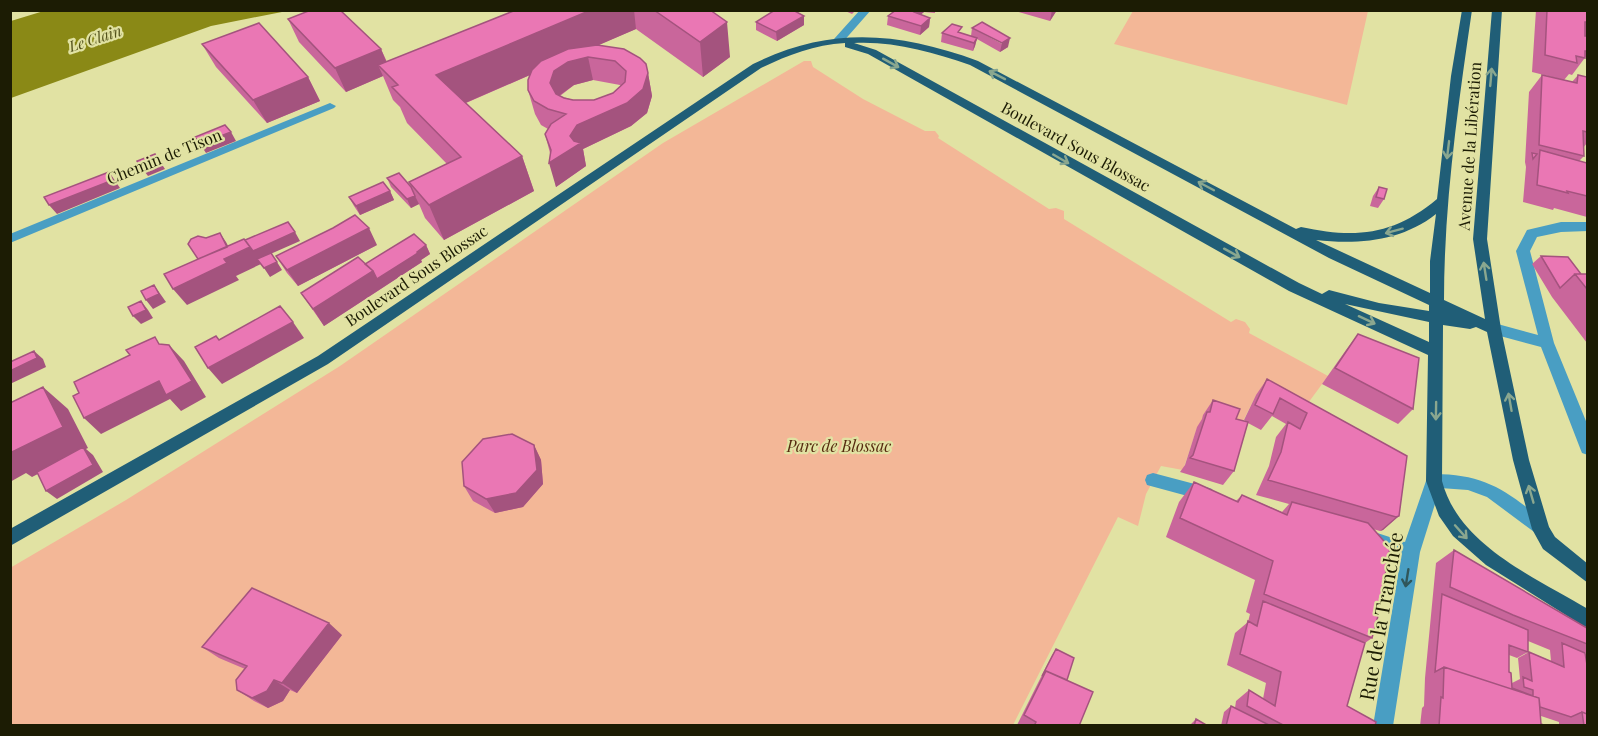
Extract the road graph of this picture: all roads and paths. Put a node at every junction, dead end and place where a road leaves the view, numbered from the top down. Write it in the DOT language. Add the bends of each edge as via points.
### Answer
graph roads {
  1 [pos="866,10"];
  2 [pos="1467,10"];
  3 [pos="1497,10"];
  4 [pos="838,41"];
  5 [pos="330,106"];
  6 [pos="1443,201"];
  7 [pos="1276,224"];
  8 [pos="1587,226"];
  9 [pos="10,239"];
  10 [pos="1294,287"];
  11 [pos="1437,310"];
  12 [pos="1494,329"];
  13 [pos="1547,342"];
  14 [pos="1437,352"];
  15 [pos="1587,448"];
  16 [pos="1154,480"];
  17 [pos="1434,481"];
  18 [pos="1220,497"];
  19 [pos="1541,529"];
  20 [pos="1353,534"];
  21 [pos="10,538"];
  22 [pos="1411,552"];
  23 [pos="1587,575"];
  24 [pos="1587,620"];
  25 [pos="1383,726"];
  1 -- 4 [label="street"];
  2 -- 6 [label="main road, Avenue de la Libération, one-way"];
  12 -- 3 [label="main road, Avenue de la Libération, one-way" via="1480,239"];
  7 -- 4 [label="main road, Boulevard Sous Blossac, one-way" via="974,63 924,46 894,41"];
  4 -- 10 [label="main road, Boulevard Sous Blossac, one-way" via="872,52"];
  4 -- 21 [label="main road, Boulevard Sous Blossac" via="790,49 757,66 323,360"];
  5 -- 9 [label="street, Chemin de Tison"];
  6 -- 7 [label="main road, Boulevard Sous Blossac, one-way" via="1406,228 1380,235 1318,235"];
  6 -- 11 [label="main road, Avenue de la Libération"];
  7 -- 11 [label="main road, Boulevard Sous Blossac"];
  8 -- 13 [label="street" via="1532,233 1523,251"];
  10 -- 11 [label="main road, Boulevard Sous Blossac" via="1379,308"];
  10 -- 14 [label="main road, Boulevard Sous Blossac, one-way"];
  11 -- 12 [label="main road, Boulevard Sous Blossac"];
  11 -- 14 [label="main road, Avenue de la Libération"];
  12 -- 13 [label="street"];
  19 -- 12 [label="main road, Avenue de la Libération, one-way" via="1521,460"];
  13 -- 15 [label="street"];
  14 -- 17 [label="main road, Avenue de la Libération, one-way"];
  16 -- 18 [label="street"];
  17 -- 19 [label="street" via="1475,482"];
  17 -- 22 [label="street, Rue de la Tranchée"];
  17 -- 24 [label="main road, one-way" via="1448,517 1467,538"];
  19 -- 23 [label="main road" via="1549,543"];
  20 -- 22 [label="street"];
  22 -- 25 [label="street, Rue de la Tranchée, one-way"];
}
